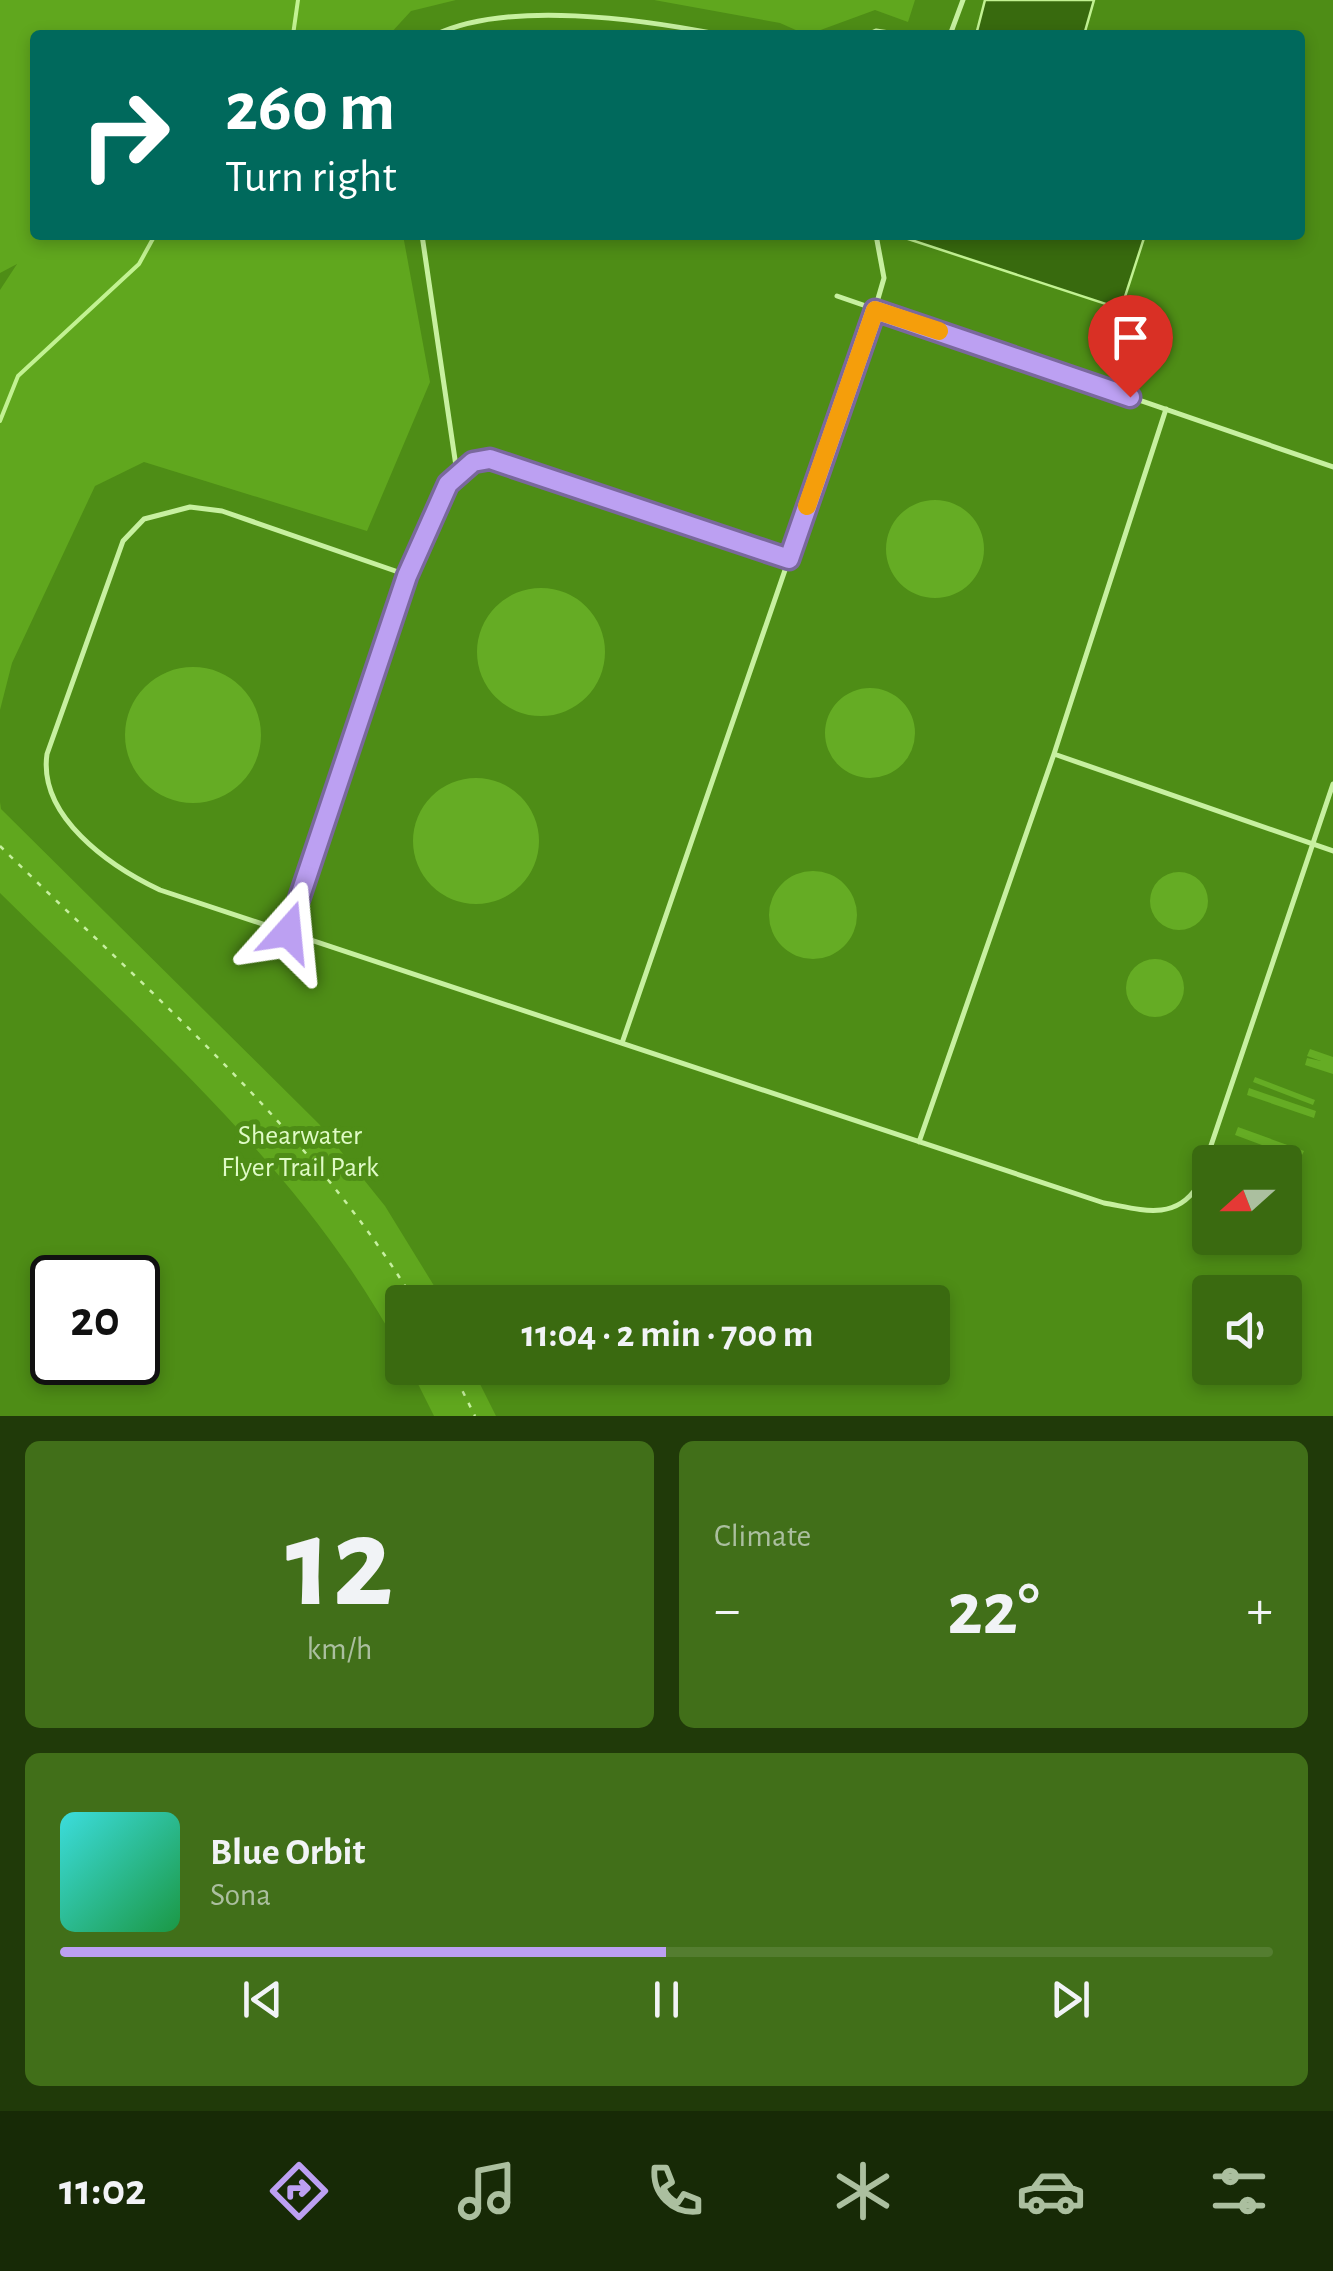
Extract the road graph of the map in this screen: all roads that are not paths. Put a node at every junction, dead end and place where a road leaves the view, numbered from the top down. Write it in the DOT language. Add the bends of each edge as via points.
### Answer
graph roads {
  1 [pos="963,0"];
  2 [pos="510,7"];
  3 [pos="589,8"];
  4 [pos="441,30"];
  5 [pos="697,30"];
  6 [pos="952,30"];
  7 [pos="423,240"];
  8 [pos="877,240"];
  9 [pos="837,296"];
  10 [pos="875,310"];
  11 [pos="1166,409"];
  12 [pos="1333,467"];
  13 [pos="457,473"];
  14 [pos="789,559"];
  15 [pos="407,576"];
  16 [pos="1054,754"];
  17 [pos="1333,784"];
  18 [pos="1313,844"];
  19 [pos="1333,851"];
  20 [pos="288,932"];
  21 [pos="622,1043"];
  22 [pos="919,1142"];
  1 -- 6 [label="lane"];
  2 -- 4 [label="lane"];
  3 -- 5 [label="lane"];
  7 -- 13 [label="lane"];
  8 -- 10 [label="lane" via="884,278"];
  9 -- 10 [label="lane"];
  10 -- 11 [label="lane"];
  10 -- 14 [label="lane"];
  11 -- 12 [label="lane"];
  11 -- 16 [label="lane"];
  13 -- 14 [label="lane" via="490,459"];
  13 -- 15 [label="lane"];
  14 -- 21 [label="lane"];
  15 -- 20 [label="lane"];
  15 -- 20 [label="lane" via="222,512 190,507 144,519 123,541 47,754 49,794 119,868 160,890"];
  16 -- 18 [label="lane"];
  16 -- 22 [label="lane"];
  17 -- 18 [label="lane"];
  18 -- 19 [label="lane"];
  18 -- 22 [label="lane" via="1206,1166 1189,1198 1158,1212 1104,1203"];
  20 -- 21 [label="lane"];
  21 -- 22 [label="lane"];
}
